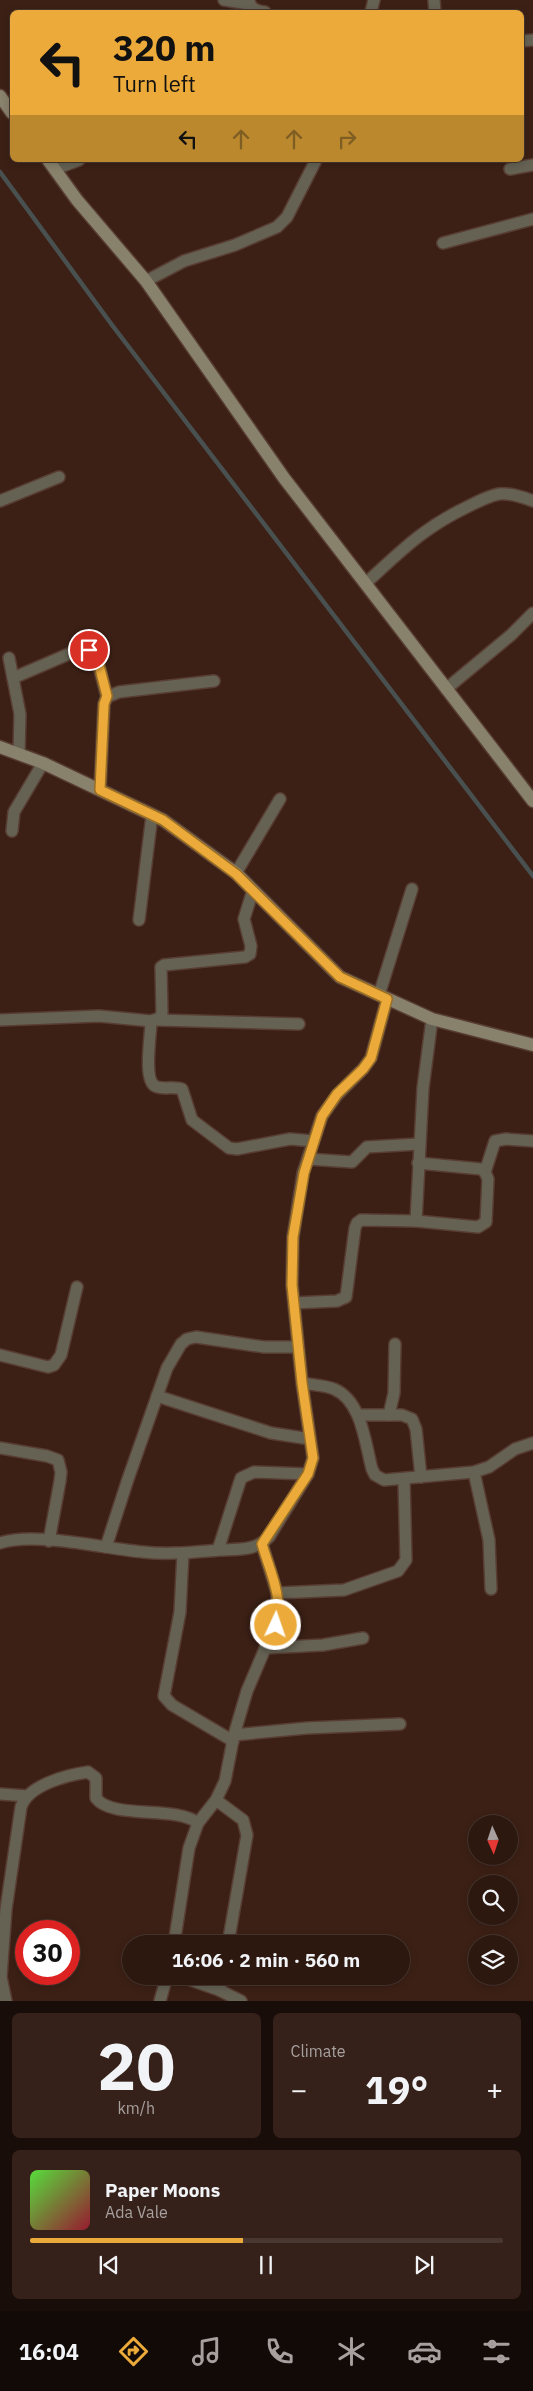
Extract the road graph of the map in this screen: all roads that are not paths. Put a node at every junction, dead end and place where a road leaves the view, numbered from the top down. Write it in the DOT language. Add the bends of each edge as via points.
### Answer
graph roads {
  1 [pos="224,0"];
  2 [pos="249,2"];
  3 [pos="0,96"];
  4 [pos="10,110"];
  5 [pos="65,162"];
  6 [pos="313,162"];
  7 [pos="51,164"];
  8 [pos="533,165"];
  9 [pos="510,169"];
  10 [pos="533,219"];
  11 [pos="444,243"];
  12 [pos="146,281"];
  13 [pos="59,477"];
  14 [pos="0,501"];
  15 [pos="533,501"];
  16 [pos="366,583"];
  17 [pos="533,612"];
  18 [pos="9,658"];
  19 [pos="13,678"];
  20 [pos="214,681"];
  21 [pos="446,689"];
  22 [pos="107,696"];
  23 [pos="0,747"];
  24 [pos="19,754"];
  25 [pos="43,763"];
  26 [pos="100,790"];
  27 [pos="280,799"];
  28 [pos="533,801"];
  29 [pos="152,815"];
  30 [pos="12,831"];
  31 [pos="236,874"];
  32 [pos="412,889"];
  33 [pos="253,890"];
  34 [pos="139,920"];
  35 [pos="383,997"];
  36 [pos="432,1019"];
  37 [pos="0,1020"];
  38 [pos="154,1021"];
  39 [pos="298,1024"];
  40 [pos="533,1045"];
  41 [pos="313,1141"];
  42 [pos="533,1141"];
  43 [pos="419,1144"];
  44 [pos="308,1159"];
  45 [pos="418,1163"];
  46 [pos="485,1172"];
  47 [pos="416,1221"];
  48 [pos="78,1287"];
  49 [pos="294,1303"];
  50 [pos="395,1344"];
  51 [pos="298,1347"];
  52 [pos="0,1354"];
  53 [pos="302,1383"];
  54 [pos="157,1396"];
  55 [pos="358,1415"];
  56 [pos="390,1415"];
  57 [pos="310,1439"];
  58 [pos="533,1443"];
  59 [pos="0,1448"];
  60 [pos="474,1472"];
  61 [pos="308,1474"];
  62 [pos="421,1477"];
  63 [pos="404,1480"];
  64 [pos="50,1541"];
  65 [pos="0,1543"];
  66 [pos="262,1544"];
  67 [pos="106,1547"];
  68 [pos="218,1550"];
  69 [pos="182,1553"];
  70 [pos="491,1589"];
  71 [pos="277,1593"];
  72 [pos="363,1638"];
  73 [pos="265,1648"];
  74 [pos="400,1724"];
  75 [pos="234,1738"];
  76 [pos="0,1794"];
  77 [pos="27,1796"];
  78 [pos="216,1800"];
  79 [pos="198,1823"];
  80 [pos="175,1935"];
  81 [pos="230,1935"];
  82 [pos="164,1985"];
  83 [pos="205,1985"];
  84 [pos="220,1985"];
  85 [pos="219,1990"];
  86 [pos="6,2001"];
  87 [pos="160,2001"];
  88 [pos="241,2001"];
  1 -- 2 [label="street"];
  3 -- 4 [label="street"];
  5 -- 7 [label="street"];
  6 -- 12 [label="street" via="287,217 276,228 184,261"];
  7 -- 12 [label="street" via="77,200"];
  8 -- 9 [label="street"];
  10 -- 11 [label="street"];
  12 -- 16 [label="street" via="284,478"];
  13 -- 14 [label="street"];
  15 -- 16 [label="street" via="500,494 438,521"];
  16 -- 21 [label="street"];
  17 -- 21 [label="street" via="511,635"];
  18 -- 19 [label="street"];
  19 -- 22 [label="street" via="78,650 89,650 96,655"];
  19 -- 24 [label="street" via="20,714"];
  20 -- 22 [label="street"];
  21 -- 28 [label="street"];
  22 -- 26 [label="street"];
  23 -- 24 [label="street"];
  24 -- 25 [label="street"];
  25 -- 26 [label="street"];
  25 -- 30 [label="street" via="14,812"];
  26 -- 29 [label="street"];
  27 -- 31 [label="street"];
  29 -- 31 [label="street"];
  29 -- 34 [label="street"];
  31 -- 33 [label="street"];
  32 -- 35 [label="street"];
  33 -- 35 [label="street" via="340,977"];
  33 -- 38 [label="street" via="244,919 250,954 160,967 162,1013"];
  35 -- 36 [label="street"];
  35 -- 41 [label="street" via="371,1058 322,1116"];
  36 -- 40 [label="street"];
  36 -- 43 [label="street"];
  37 -- 38 [label="street" via="99,1016"];
  38 -- 39 [label="street"];
  38 -- 41 [label="street" via="148,1073 150,1081 158,1087 182,1089 192,1120 223,1146 237,1149 290,1139"];
  41 -- 44 [label="street"];
  42 -- 46 [label="street" via="495,1141"];
  43 -- 44 [label="street" via="367,1147 352,1162"];
  43 -- 45 [label="street"];
  44 -- 49 [label="street" via="293,1237"];
  45 -- 46 [label="street"];
  45 -- 47 [label="street"];
  46 -- 47 [label="street" via="487,1217 483,1225"];
  47 -- 49 [label="street" via="367,1219 356,1223 346,1296 337,1301"];
  48 -- 52 [label="street" via="61,1355 54,1365 48,1367"];
  49 -- 51 [label="street"];
  50 -- 56 [label="street"];
  51 -- 53 [label="street"];
  51 -- 54 [label="street" via="187,1339 173,1354"];
  53 -- 55 [label="street" via="339,1392"];
  53 -- 57 [label="street"];
  54 -- 57 [label="street" via="271,1433"];
  54 -- 67 [label="street"];
  55 -- 56 [label="street"];
  55 -- 63 [label="street" via="374,1475 384,1480"];
  56 -- 62 [label="street" via="408,1416 415,1424"];
  57 -- 61 [label="street" via="313,1458"];
  58 -- 60 [label="street" via="515,1449 489,1467"];
  59 -- 64 [label="street" via="58,1460 61,1472"];
  60 -- 62 [label="street"];
  60 -- 70 [label="street" via="489,1540"];
  61 -- 66 [label="street"];
  61 -- 68 [label="street" via="254,1472 241,1478"];
  62 -- 63 [label="street"];
  63 -- 71 [label="street" via="406,1560 398,1571 344,1590"];
  64 -- 65 [label="street" via="17,1539"];
  64 -- 67 [label="street"];
  66 -- 68 [label="street" via="248,1549"];
  66 -- 71 [label="street"];
  67 -- 69 [label="street"];
  68 -- 69 [label="street"];
  69 -- 75 [label="street" via="180,1612 164,1696 172,1705"];
  71 -- 73 [label="street" via="278,1618"];
  72 -- 73 [label="street" via="314,1646"];
  73 -- 75 [label="street" via="247,1691"];
  74 -- 75 [label="street" via="307,1728"];
  75 -- 78 [label="street" via="227,1774"];
  76 -- 77 [label="street"];
  77 -- 79 [label="street" via="59,1778 88,1772 96,1778 96,1798 103,1805 188,1817"];
  77 -- 86 [label="street" via="21,1808 6,1909 1,1977"];
  78 -- 79 [label="street"];
  78 -- 81 [label="street" via="243,1820 247,1835"];
  79 -- 80 [label="street" via="189,1848"];
  82 -- 87 [label="street"];
  83 -- 85 [label="street"];
  84 -- 85 [label="street"];
  85 -- 88 [label="street"];
}
